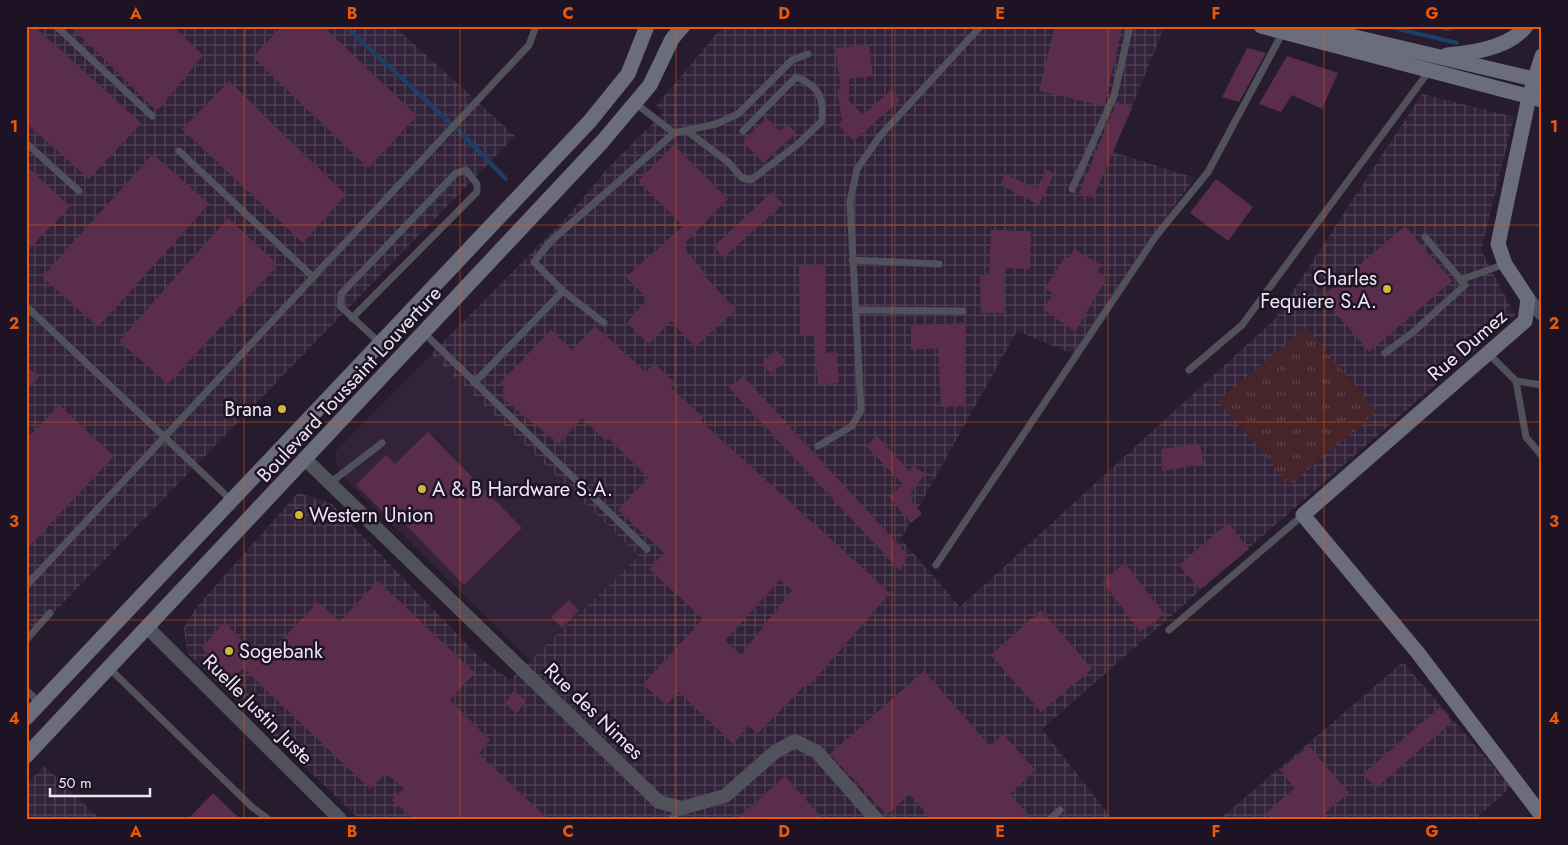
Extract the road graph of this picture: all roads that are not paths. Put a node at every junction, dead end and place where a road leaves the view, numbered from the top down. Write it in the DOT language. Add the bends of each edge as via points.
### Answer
graph roads {
  1 [pos="56,26"];
  2 [pos="536,26"];
  3 [pos="647,26"];
  4 [pos="683,26"];
  5 [pos="981,26"];
  6 [pos="1130,26"];
  7 [pos="1261,26"];
  8 [pos="1308,26"];
  9 [pos="1526,26"];
  10 [pos="1283,32"];
  11 [pos="808,54"];
  12 [pos="1542,56"];
  13 [pos="1431,63"];
  14 [pos="1539,80"];
  15 [pos="1536,99"];
  16 [pos="635,103"];
  17 [pos="152,116"];
  18 [pos="687,131"];
  19 [pos="743,131"];
  20 [pos="674,133"];
  21 [pos="26,143"];
  22 [pos="178,151"];
  23 [pos="1072,189"];
  24 [pos="79,191"];
  25 [pos="1425,237"];
  26 [pos="852,260"];
  27 [pos="939,264"];
  28 [pos="1505,264"];
  29 [pos="313,277"];
  30 [pos="1460,280"];
  31 [pos="563,291"];
  32 [pos="1528,299"];
  33 [pos="26,306"];
  34 [pos="856,310"];
  35 [pos="963,311"];
  36 [pos="1542,314"];
  37 [pos="352,318"];
  38 [pos="604,323"];
  39 [pos="424,333"];
  40 [pos="380,343"];
  41 [pos="1385,353"];
  42 [pos="1488,353"];
  43 [pos="1190,370"];
  44 [pos="1516,381"];
  45 [pos="474,383"];
  46 [pos="1542,385"];
  47 [pos="165,436"];
  48 [pos="382,443"];
  49 [pos="818,446"];
  50 [pos="1542,456"];
  51 [pos="305,459"];
  52 [pos="330,483"];
  53 [pos="232,500"];
  54 [pos="1303,515"];
  55 [pos="647,549"];
  56 [pos="936,565"];
  57 [pos="26,586"];
  58 [pos="50,613"];
  59 [pos="147,627"];
  60 [pos="1169,630"];
  61 [pos="26,640"];
  62 [pos="108,668"];
  63 [pos="26,690"];
  64 [pos="40,703"];
  65 [pos="26,718"];
  66 [pos="26,756"];
  67 [pos="682,808"];
  68 [pos="1060,810"];
  69 [pos="1542,816"];
  70 [pos="338,818"];
  71 [pos="268,819"];
  72 [pos="671,819"];
  73 [pos="876,819"];
  74 [pos="1050,819"];
  1 -- 17 [label="lane"];
  2 -- 29 [label="lane" via="529,46"];
  3 -- 40 [label="main road, Boulevard Toussaint Louverture" via="628,74 590,122"];
  4 -- 16 [label="main road, Boulevard Toussaint Louverture" via="672,39 650,85"];
  5 -- 26 [label="lane" via="880,136 857,169 850,202"];
  6 -- 23 [label="lane" via="1114,96"];
  7 -- 10 [label="main road"];
  8 -- 13 [label="main road"];
  9 -- 13 [label="main road" via="1499,45"];
  10 -- 13 [label="main road"];
  10 -- 56 [label="lane" via="1208,172 1156,236"];
  11 -- 18 [label="lane" via="792,60 738,114 716,124"];
  12 -- 14 [label="main road"];
  13 -- 14 [label="main road"];
  13 -- 15 [label="main road"];
  13 -- 43 [label="lane" via="1242,325"];
  14 -- 15 [label="main road"];
  15 -- 28 [label="main road, Rue Dumez" via="1498,244"];
  16 -- 20 [label="lane"];
  16 -- 39 [label="main road, Boulevard Toussaint Louverture"];
  18 -- 19 [label="lane" via="728,162 742,178 751,180 822,121 822,99 813,84 796,77"];
  18 -- 20 [label="lane"];
  20 -- 31 [label="lane" via="550,241 534,262"];
  21 -- 24 [label="lane"];
  22 -- 29 [label="lane"];
  25 -- 30 [label="lane"];
  26 -- 27 [label="lane"];
  26 -- 34 [label="lane"];
  28 -- 30 [label="lane"];
  28 -- 32 [label="main road, Rue Dumez"];
  29 -- 47 [label="lane"];
  30 -- 41 [label="lane" via="1465,285"];
  31 -- 38 [label="lane"];
  31 -- 45 [label="lane"];
  32 -- 36 [label="street"];
  32 -- 42 [label="main road, Rue Dumez" via="1525,321"];
  33 -- 47 [label="lane"];
  34 -- 35 [label="lane"];
  34 -- 49 [label="lane" via="861,410 852,426"];
  37 -- 37 [label="lane" via="477,192 477,184 466,170 456,173 342,294 340,306"];
  37 -- 40 [label="lane"];
  39 -- 45 [label="lane"];
  39 -- 51 [label="main road, Boulevard Toussaint Louverture"];
  40 -- 53 [label="main road, Boulevard Toussaint Louverture"];
  42 -- 44 [label="lane"];
  42 -- 54 [label="main road, Rue Dumez"];
  44 -- 46 [label="lane"];
  44 -- 50 [label="lane" via="1526,437"];
  45 -- 55 [label="lane"];
  47 -- 53 [label="lane"];
  47 -- 57 [label="lane"];
  48 -- 52 [label="lane"];
  51 -- 52 [label="street, Rue des Nimes"];
  51 -- 59 [label="main road, Boulevard Toussaint Louverture"];
  52 -- 67 [label="street, Rue des Nimes" via="659,802"];
  53 -- 64 [label="main road, Boulevard Toussaint Louverture"];
  54 -- 60 [label="lane"];
  54 -- 69 [label="main road" via="1418,653"];
  58 -- 61 [label="lane"];
  59 -- 62 [label="main road, Boulevard Toussaint Louverture"];
  59 -- 70 [label="street, Ruelle Justin Juste"];
  62 -- 66 [label="main road, Boulevard Toussaint Louverture"];
  62 -- 71 [label="lane"];
  63 -- 64 [label="lane"];
  64 -- 65 [label="main road, Boulevard Toussaint Louverture"];
  67 -- 72 [label="lane"];
  67 -- 73 [label="street" via="725,796 775,752 795,741 817,752"];
  68 -- 74 [label="lane"];
}
